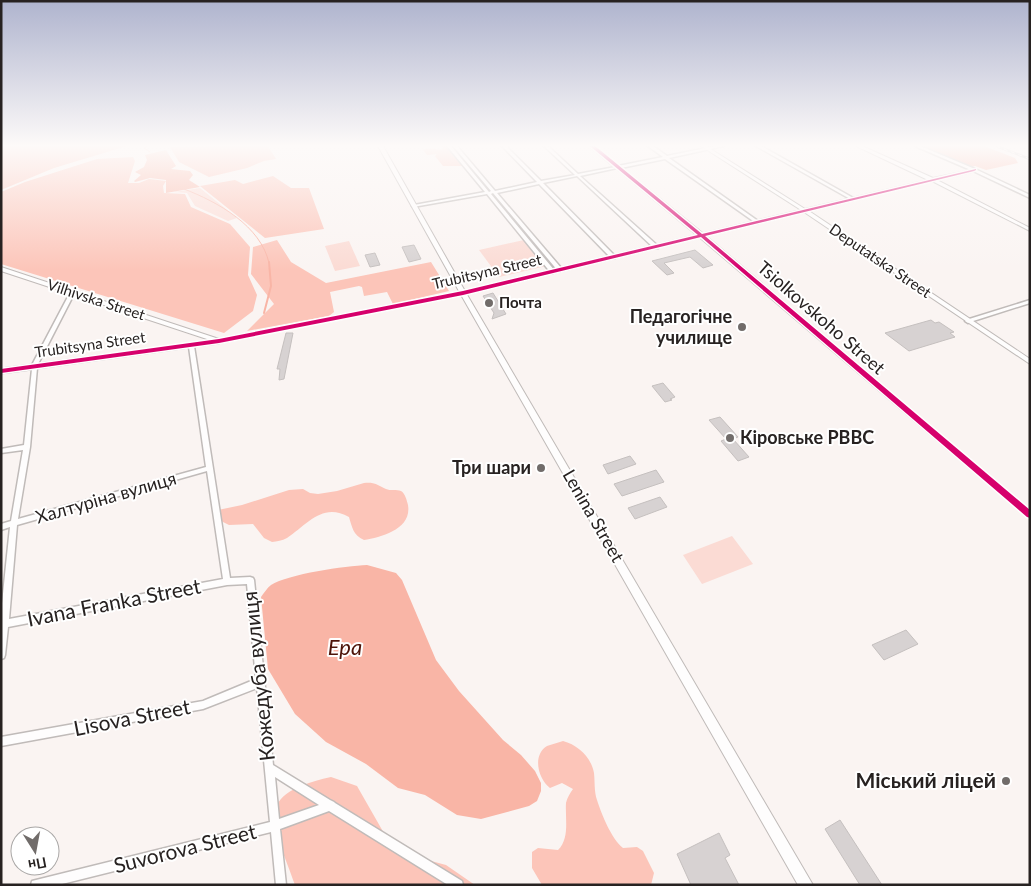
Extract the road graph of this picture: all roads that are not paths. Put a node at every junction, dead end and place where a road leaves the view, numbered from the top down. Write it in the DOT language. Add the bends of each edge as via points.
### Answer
graph roads {
  1 [pos="403,187"];
  2 [pos="483,187"];
  3 [pos="490,187"];
  4 [pos="518,187"];
  5 [pos="545,187"];
  6 [pos="591,187"];
  7 [pos="642,187"];
  8 [pos="708,187"];
  9 [pos="768,187"];
  10 [pos="833,187"];
  11 [pos="902,187"];
  12 [pos="947,187"];
  13 [pos="1010,187"];
  14 [pos="494,192"];
  15 [pos="488,193"];
  16 [pos="1030,197"];
  17 [pos="854,199"];
  18 [pos="414,206"];
  19 [pos="805,211"];
  20 [pos="757,222"];
  21 [pos="1030,230"];
  22 [pos="702,236"];
  23 [pos="656,247"];
  24 [pos="613,257"];
  25 [pos="1,268"];
  26 [pos="560,270"];
  27 [pos="553,272"];
  28 [pos="73,292"];
  29 [pos="463,293"];
  30 [pos="1030,301"];
  31 [pos="968,320"];
  32 [pos="219,341"];
  33 [pos="191,344"];
  34 [pos="1030,362"];
  35 [pos="35,367"];
  36 [pos="1,372"];
  37 [pos="27,447"];
  38 [pos="1,451"];
  39 [pos="210,468"];
  40 [pos="1030,515"];
  41 [pos="14,524"];
  42 [pos="1,527"];
  43 [pos="227,582"];
  44 [pos="3,624"];
  45 [pos="1,655"];
  46 [pos="260,682"];
  47 [pos="1,742"];
  48 [pos="269,768"];
  49 [pos="331,805"];
  50 [pos="275,826"];
  51 [pos="36,885"];
  52 [pos="281,885"];
  53 [pos="458,885"];
  54 [pos="806,885"];
  1 -- 18 [label="main road, Lenina Street"];
  2 -- 15 [label="street"];
  3 -- 14 [label="street"];
  4 -- 14 [label="street"];
  5 -- 24 [label="street"];
  6 -- 23 [label="street"];
  7 -- 22 [label="street, Tsiolkovskoho Street"];
  8 -- 20 [label="street"];
  9 -- 19 [label="street, Deputatska Street"];
  10 -- 17 [label="street"];
  11 -- 17 [label="street, Trubitsyna Street"];
  12 -- 21 [label="street"];
  13 -- 16 [label="street"];
  14 -- 15 [label="street"];
  14 -- 26 [label="street"];
  15 -- 18 [label="street"];
  15 -- 27 [label="street"];
  17 -- 19 [label="street, Trubitsyna Street"];
  18 -- 29 [label="main road, Lenina Street"];
  19 -- 20 [label="street, Trubitsyna Street"];
  19 -- 31 [label="street, Deputatska Street"];
  20 -- 22 [label="street, Trubitsyna Street"];
  22 -- 23 [label="street, Trubitsyna Street"];
  22 -- 40 [label="street, Tsiolkovskoho Street"];
  23 -- 24 [label="street, Trubitsyna Street"];
  24 -- 26 [label="street, Trubitsyna Street"];
  25 -- 28 [label="street, Vilhivska Street"];
  26 -- 27 [label="street, Trubitsyna Street"];
  27 -- 29 [label="street, Trubitsyna Street"];
  28 -- 32 [label="street, Vilhivska Street"];
  28 -- 35 [label="street"];
  29 -- 32 [label="street, Trubitsyna Street"];
  29 -- 54 [label="main road, Lenina Street"];
  30 -- 31 [label="street"];
  31 -- 34 [label="street, Deputatska Street"];
  32 -- 33 [label="street, Trubitsyna Street"];
  33 -- 35 [label="street, Trubitsyna Street"];
  33 -- 39 [label="street, Кожедуба вулиця"];
  35 -- 36 [label="street, Trubitsyna Street"];
  35 -- 37 [label="street"];
  37 -- 38 [label="street"];
  37 -- 41 [label="street"];
  39 -- 41 [label="street, Халтуріна вулиця"];
  39 -- 43 [label="street, Кожедуба вулиця"];
  41 -- 42 [label="street, Халтуріна вулиця"];
  41 -- 44 [label="street"];
  43 -- 44 [label="street, Ivana Franka Street"];
  43 -- 46 [label="street, Кожедуба вулиця" via="250,580"];
  44 -- 45 [label="street"];
  46 -- 47 [label="street, Lisova Street" via="203,705"];
  46 -- 48 [label="street, Кожедуба вулиця"];
  48 -- 49 [label="street"];
  48 -- 50 [label="street, Кожедуба вулиця"];
  49 -- 50 [label="street, Suvorova Street"];
  49 -- 53 [label="street"];
  50 -- 51 [label="street, Suvorova Street"];
  50 -- 52 [label="street, Кожедуба вулиця"];
}
